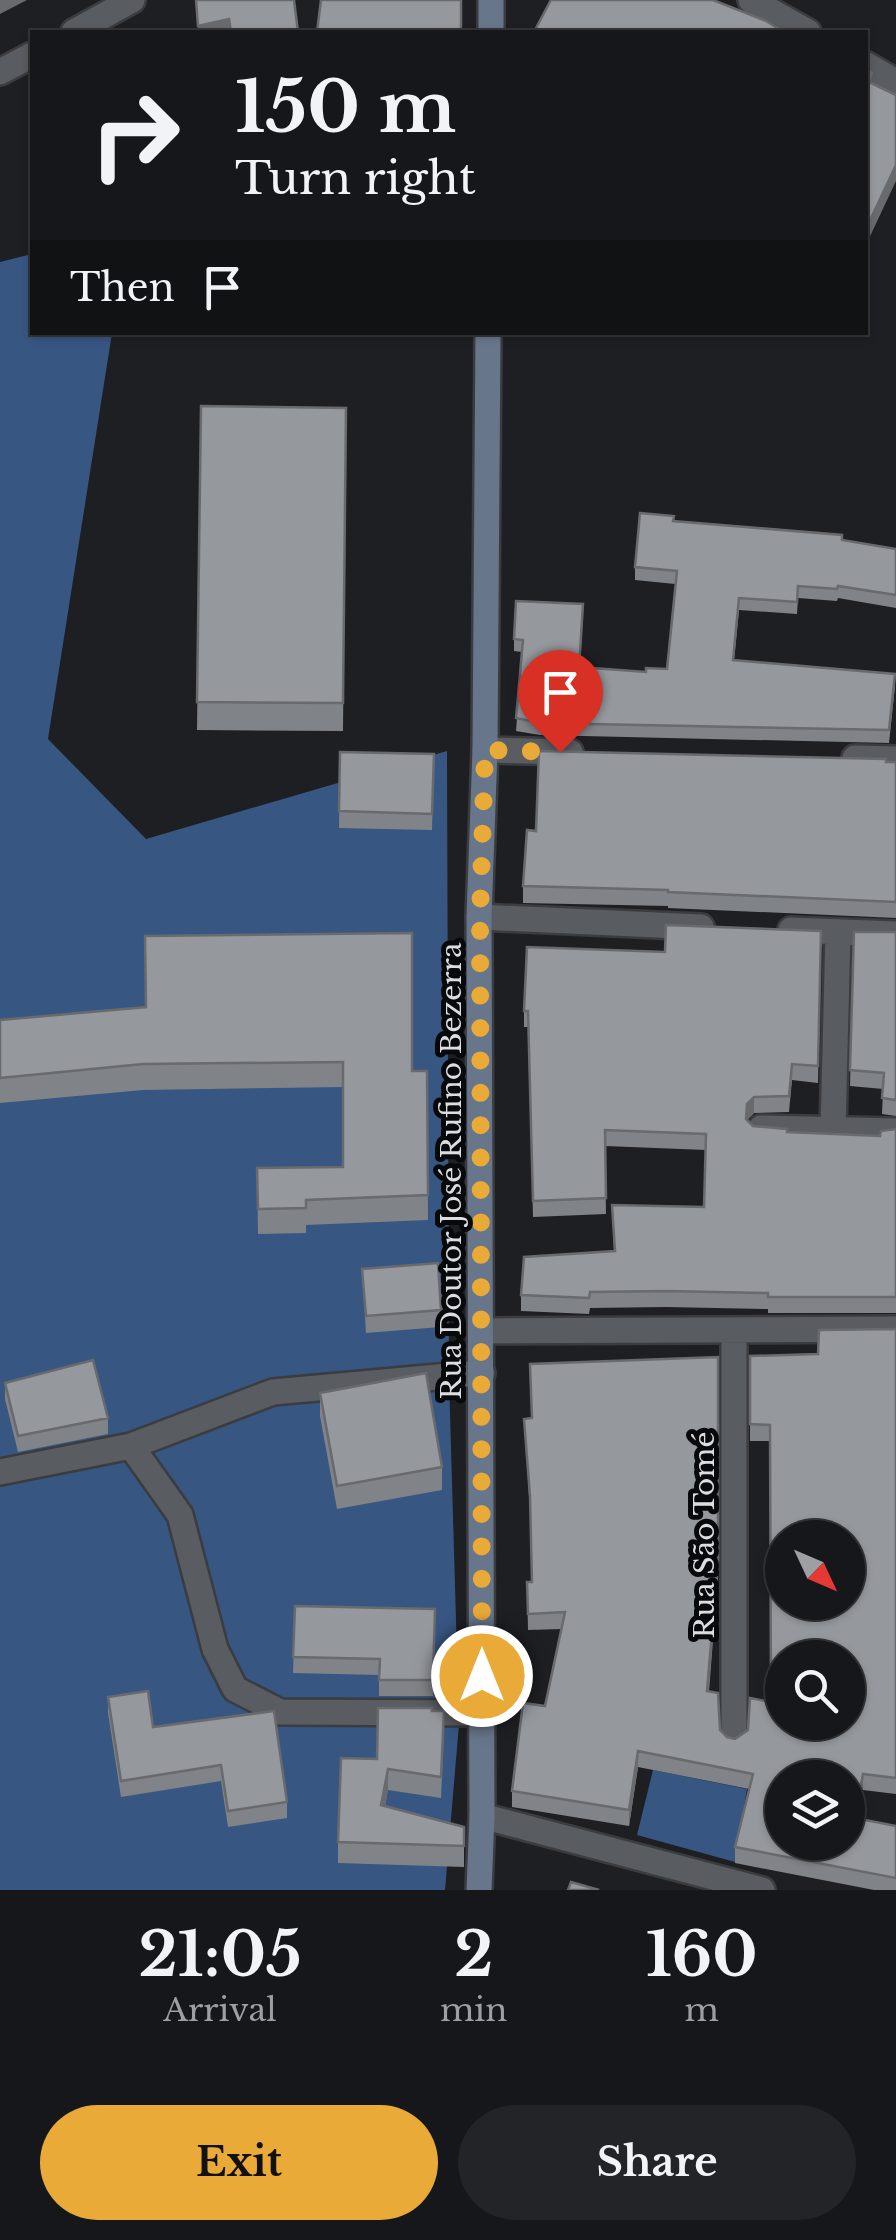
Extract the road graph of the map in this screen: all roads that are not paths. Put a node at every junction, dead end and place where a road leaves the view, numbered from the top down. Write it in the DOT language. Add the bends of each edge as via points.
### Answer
graph roads {
  1 [pos="132,0"];
  2 [pos="491,0"];
  3 [pos="751,0"];
  4 [pos="78,30"];
  5 [pos="491,30"];
  6 [pos="804,30"];
  7 [pos="30,56"];
  8 [pos="868,66"];
  9 [pos="0,72"];
  10 [pos="896,82"];
  11 [pos="488,335"];
  12 [pos="485,750"];
  13 [pos="602,753"];
  14 [pos="837,758"];
  15 [pos="896,760"];
  16 [pos="480,918"];
  17 [pos="718,927"];
  18 [pos="758,929"];
  19 [pos="838,932"];
  20 [pos="896,934"];
  21 [pos="760,1128"];
  22 [pos="833,1130"];
  23 [pos="896,1131"];
  24 [pos="896,1329"];
  25 [pos="482,1331"];
  26 [pos="734,1332"];
  27 [pos="482,1372"];
  28 [pos="131,1446"];
  29 [pos="0,1472"];
  30 [pos="482,1713"];
  31 [pos="734,1739"];
  32 [pos="482,1816"];
  33 [pos="479,1890"];
  34 [pos="762,1890"];
  1 -- 4 [label="street"];
  2 -- 5 [label="main road"];
  3 -- 6 [label="street"];
  7 -- 9 [label="street"];
  8 -- 10 [label="street"];
  11 -- 12 [label="main road, Rua Doutor José Rufino Bezerra"];
  12 -- 13 [label="street"];
  12 -- 16 [label="main road, Rua Doutor José Rufino Bezerra"];
  14 -- 15 [label="street"];
  16 -- 17 [label="street"];
  16 -- 25 [label="main road, Rua Doutor José Rufino Bezerra"];
  18 -- 19 [label="street"];
  19 -- 20 [label="street"];
  19 -- 22 [label="street"];
  21 -- 22 [label="street"];
  22 -- 23 [label="street"];
  24 -- 26 [label="street"];
  25 -- 26 [label="street"];
  25 -- 27 [label="main road, Rua Doutor José Rufino Bezerra"];
  26 -- 31 [label="street, Rua São Tomé"];
  27 -- 28 [label="street" via="273,1392"];
  27 -- 30 [label="main road, Rua Doutor José Rufino Bezerra"];
  28 -- 29 [label="street"];
  28 -- 30 [label="street" via="180,1515 215,1650 235,1688 280,1712"];
  30 -- 32 [label="main road, Rua Doutor José Rufino Bezerra"];
  32 -- 33 [label="main road, Rua Doutor José Rufino Bezerra"];
  32 -- 34 [label="street"];
}
